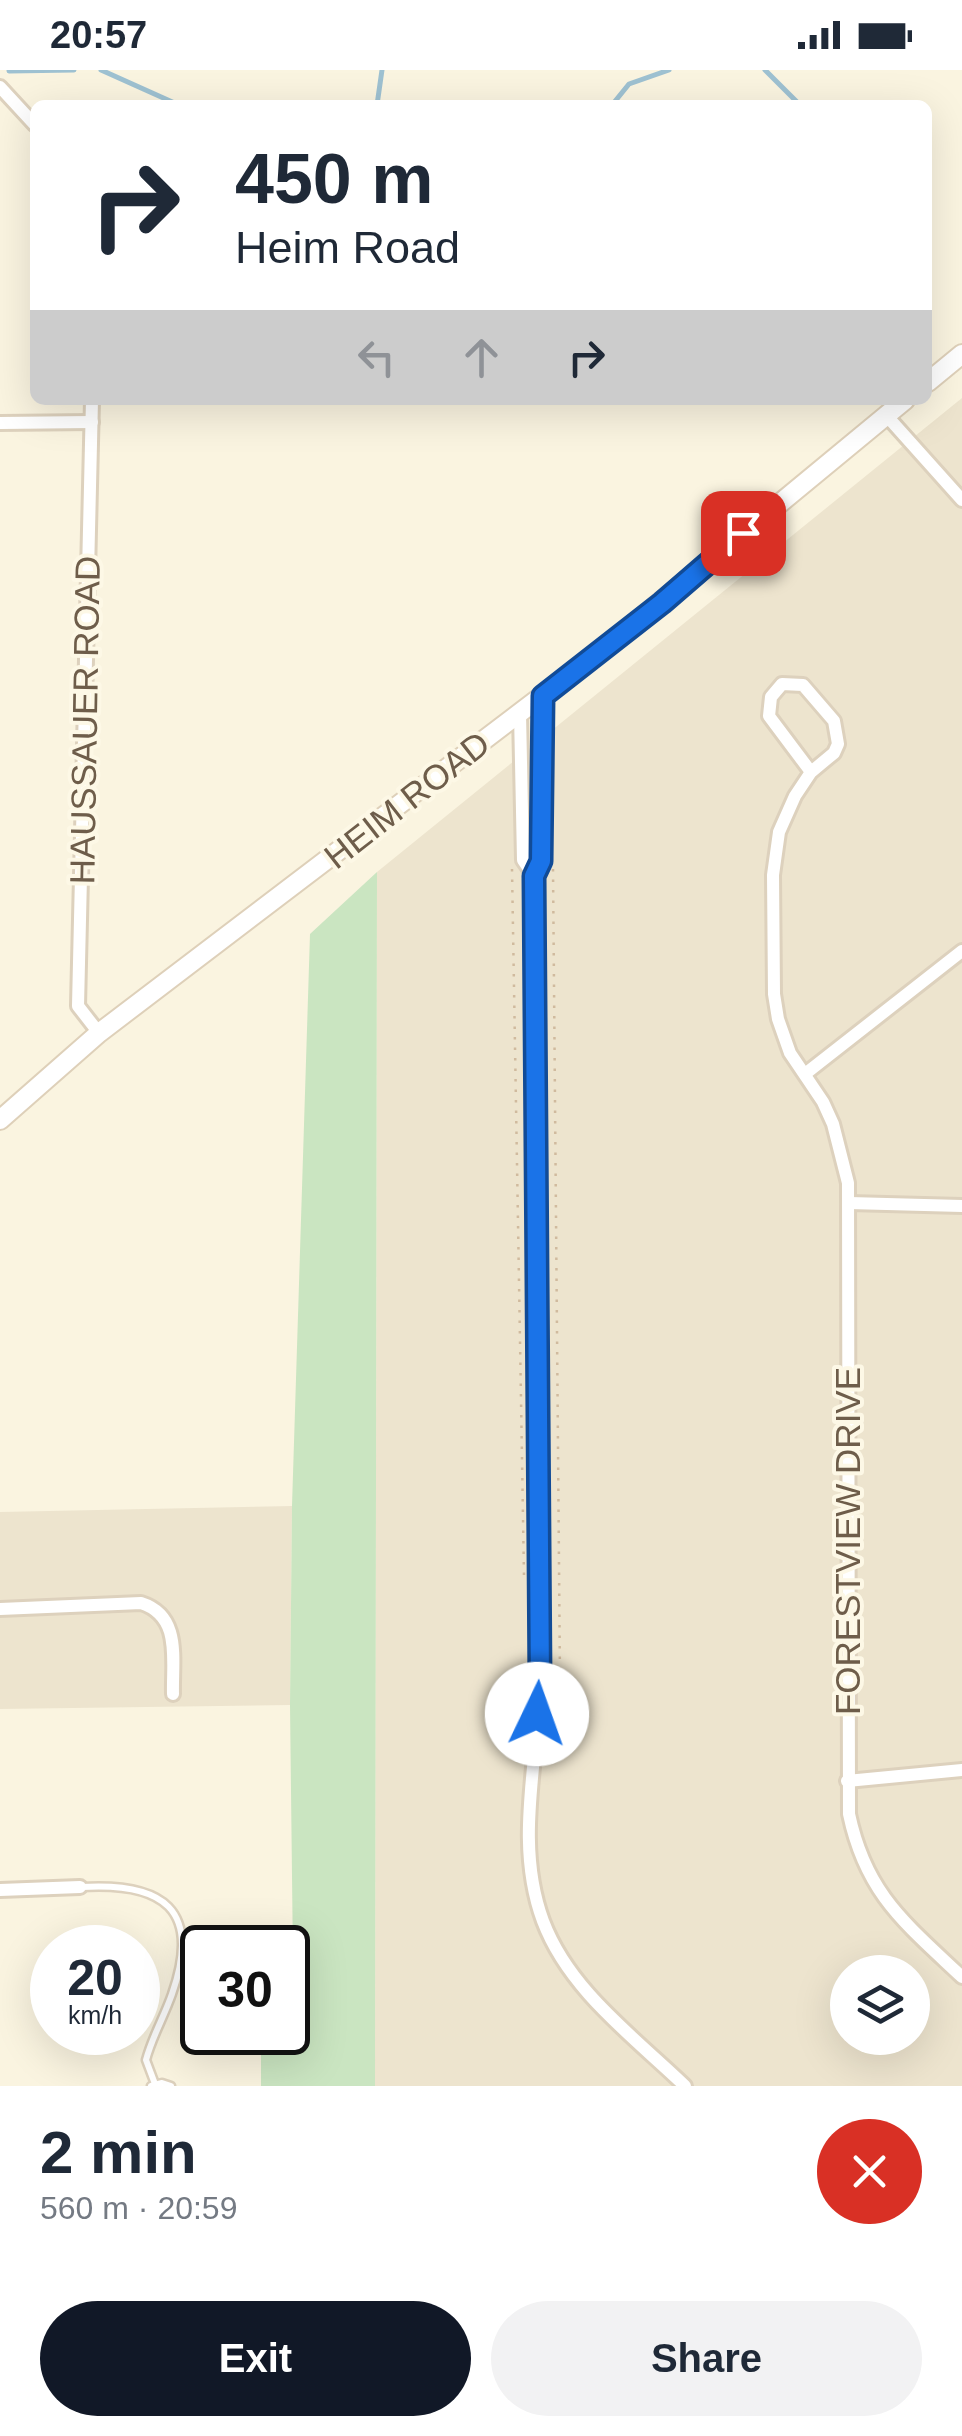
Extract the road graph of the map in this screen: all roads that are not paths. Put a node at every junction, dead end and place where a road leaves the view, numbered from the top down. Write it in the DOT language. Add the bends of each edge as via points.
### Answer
graph roads {
  1 [pos="0,86"];
  2 [pos="30,119"];
  3 [pos="962,354"];
  4 [pos="932,379"];
  5 [pos="92,405"];
  6 [pos="899,405"];
  7 [pos="886,416"];
  8 [pos="92,422"];
  9 [pos="0,423"];
  10 [pos="962,500"];
  11 [pos="543,696"];
  12 [pos="520,713"];
  13 [pos="812,772"];
  14 [pos="534,876"];
  15 [pos="962,951"];
  16 [pos="100,1033"];
  17 [pos="804,1074"];
  18 [pos="0,1120"];
  19 [pos="849,1204"];
  20 [pos="962,1206"];
  21 [pos="0,1609"];
  22 [pos="172,1694"];
  23 [pos="962,1770"];
  24 [pos="847,1781"];
  25 [pos="80,1887"];
  26 [pos="0,1890"];
  27 [pos="962,1977"];
  28 [pos="153,2085"];
  29 [pos="171,2086"];
  30 [pos="685,2086"];
  1 -- 2 [label="street"];
  3 -- 4 [label="street"];
  5 -- 8 [label="street, HAUSSAUER ROAD"];
  6 -- 7 [label="street, HEIM ROAD"];
  7 -- 10 [label="street"];
  7 -- 11 [label="street, HEIM ROAD"];
  8 -- 9 [label="street"];
  8 -- 16 [label="street, HAUSSAUER ROAD" via="78,1006"];
  11 -- 12 [label="street, HEIM ROAD"];
  11 -- 14 [label="street" via="541,861"];
  12 -- 14 [label="street" via="524,860"];
  12 -- 16 [label="street, HEIM ROAD"];
  13 -- 13 [label="street, FORESTVIEW DRIVE" via="834,753 834,721 803,685 782,684 771,696 769,716"];
  13 -- 17 [label="street, FORESTVIEW DRIVE" via="779,832 773,875 778,1020"];
  14 -- 30 [label="street" via="540,1682 527,1842 543,1919 566,1965"];
  15 -- 17 [label="street"];
  16 -- 18 [label="street, HEIM ROAD"];
  17 -- 19 [label="street, FORESTVIEW DRIVE" via="833,1124"];
  19 -- 20 [label="street"];
  19 -- 24 [label="street, FORESTVIEW DRIVE"];
  21 -- 22 [label="street" via="152,1607 172,1634"];
  23 -- 24 [label="street"];
  24 -- 27 [label="street, FORESTVIEW DRIVE" via="854,1839 872,1882"];
  25 -- 26 [label="street"];
  25 -- 28 [label="lane" via="114,1885 154,1894 180,1924 179,1971 146,2060"];
  28 -- 29 [label="lane"];
}
